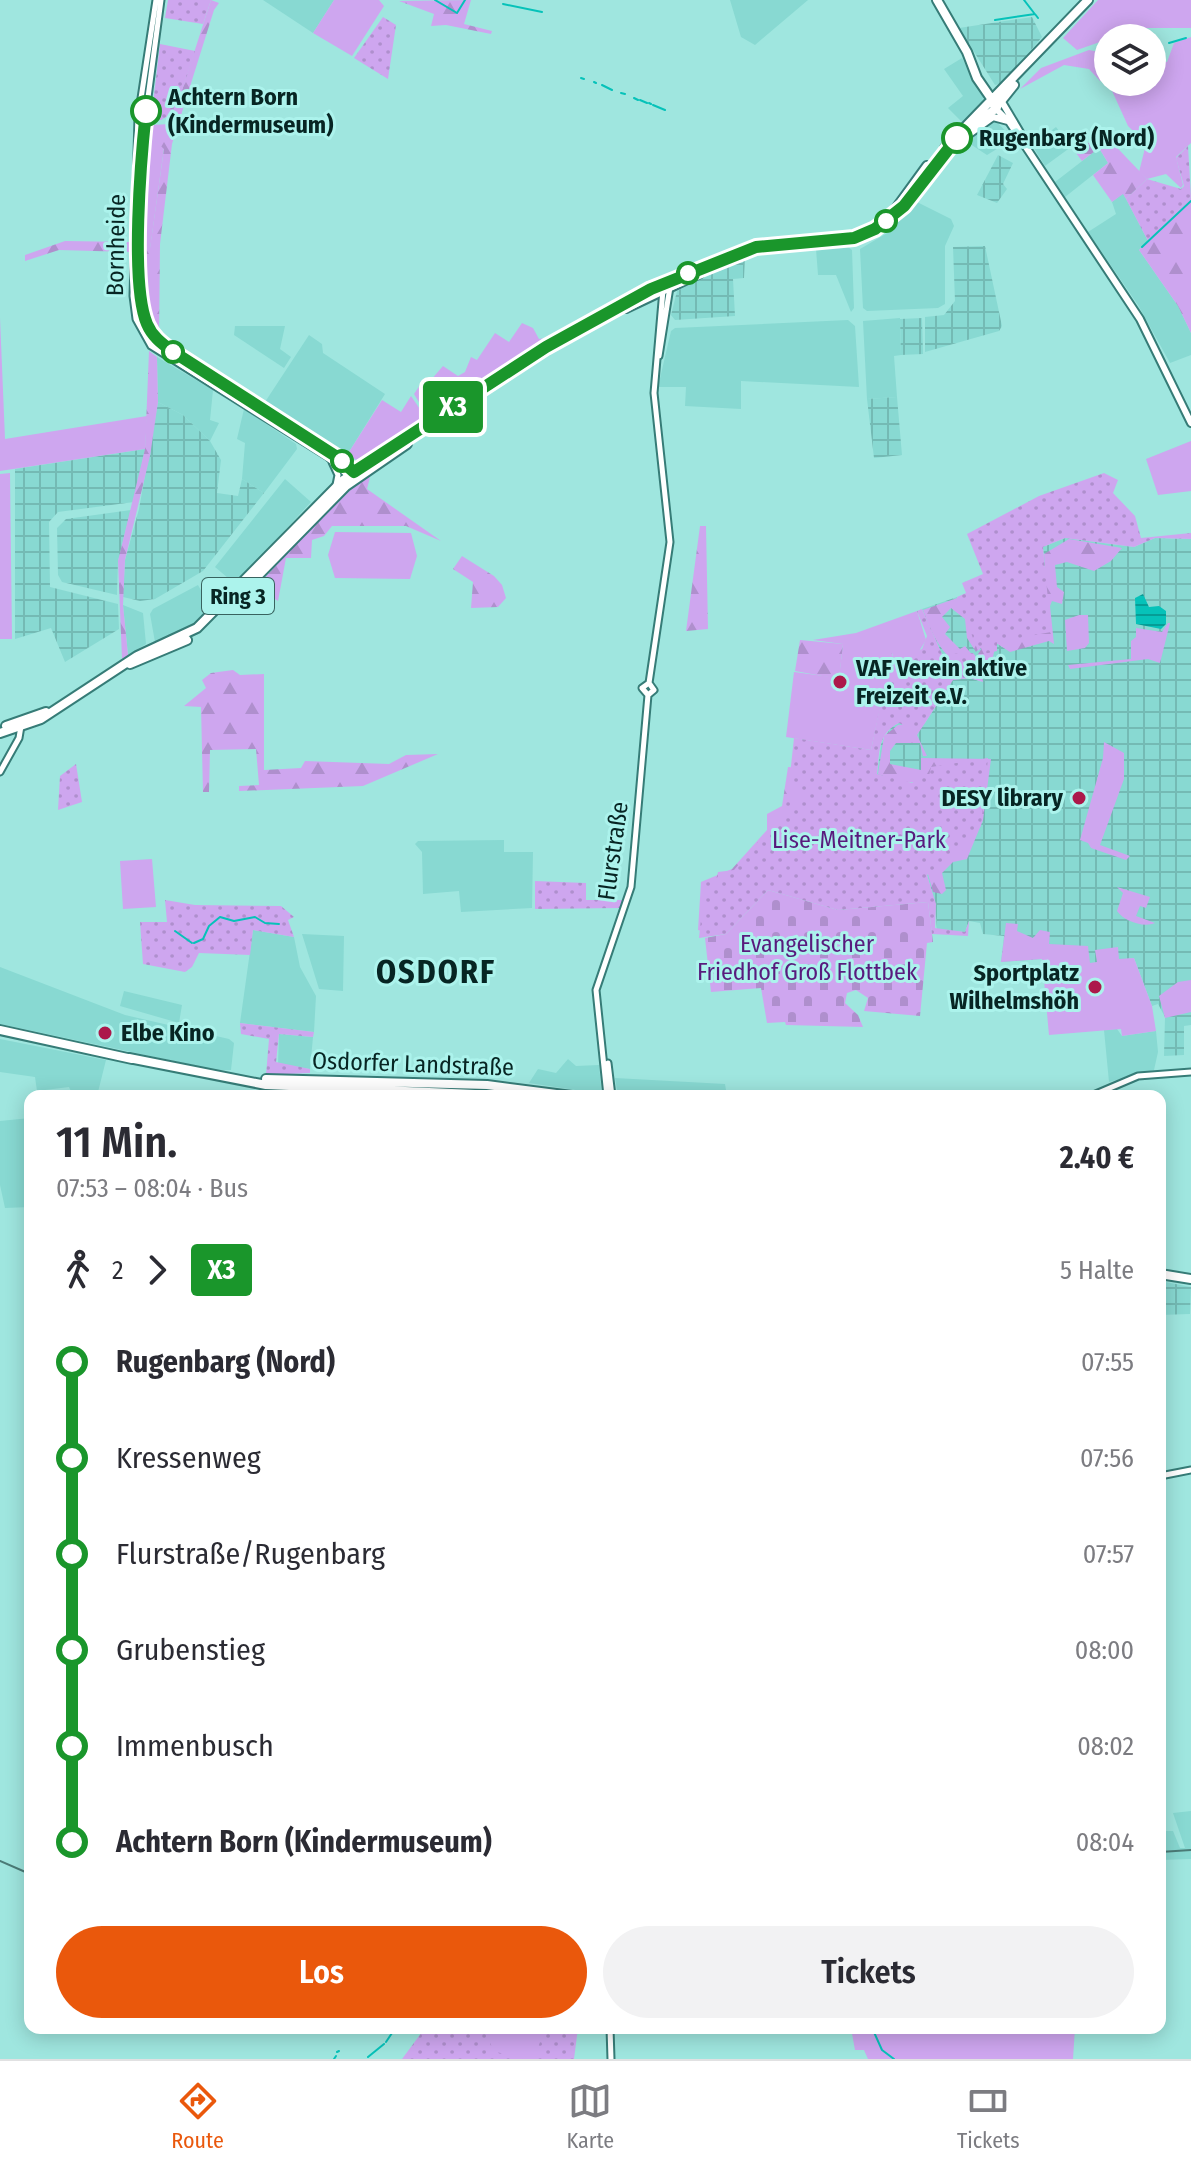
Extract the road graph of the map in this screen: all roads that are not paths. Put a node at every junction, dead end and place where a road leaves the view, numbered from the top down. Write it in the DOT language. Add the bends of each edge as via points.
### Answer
graph roads {
  1 [pos="159,0"];
  2 [pos="937,0"];
  3 [pos="1088,0"];
  4 [pos="142,91"];
  5 [pos="997,102"];
  6 [pos="146,109"];
  7 [pos="1008,121"];
  8 [pos="957,138"];
  9 [pos="1029,152"];
  10 [pos="135,186"];
  11 [pos="140,209"];
  12 [pos="667,285"];
  13 [pos="652,295"];
  14 [pos="662,301"];
  15 [pos="133,305"];
  16 [pos="143,305"];
  17 [pos="656,365"];
  18 [pos="1191,423"];
  19 [pos="332,461"];
  20 [pos="354,475"];
  21 [pos="341,486"];
  22 [pos="19,726"];
  23 [pos="1,731"];
  24 [pos="14,741"];
  25 [pos="13,750"];
  26 [pos="0,772"];
  27 [pos="0,1032"];
  28 [pos="1191,1072"];
  29 [pos="373,1090"];
  30 [pos="526,1090"];
  31 [pos="609,1090"];
  32 [pos="1105,1090"];
  33 [pos="1166,1273"];
  34 [pos="1191,1279"];
  35 [pos="1191,1470"];
  36 [pos="1166,1475"];
  37 [pos="610,2034"];
  38 [pos="611,2059"];
  1 -- 4 [label="street, Bornheide"];
  1 -- 6 [label="street, Bornheide"];
  2 -- 5 [label="main road"];
  3 -- 5 [label="main road, Ring 3"];
  4 -- 6 [label="street"];
  4 -- 10 [label="street, Bornheide"];
  5 -- 7 [label="main road"];
  5 -- 8 [label="main road, Ring 3"];
  5 -- 9 [label="main road"];
  6 -- 11 [label="street, Bornheide"];
  7 -- 8 [label="main road" via="993,117"];
  7 -- 9 [label="main road"];
  8 -- 12 [label="main road, Ring 3" via="917,177 893,214 861,236 766,245"];
  9 -- 18 [label="main road" via="1140,319"];
  10 -- 11 [label="street"];
  10 -- 15 [label="street, Bornheide"];
  11 -- 16 [label="street, Bornheide"];
  12 -- 13 [label="main road, Ring 3"];
  12 -- 14 [label="street, Flurstraße"];
  12 -- 17 [label="street, Flurstraße" via="665,332"];
  12 -- 20 [label="main road, Ring 3" via="546,347"];
  13 -- 14 [label="street"];
  13 -- 20 [label="main road, Ring 3" via="549,351"];
  14 -- 17 [label="street, Flurstraße"];
  15 -- 16 [label="street"];
  15 -- 19 [label="street, Bornheide" via="151,346"];
  16 -- 20 [label="street, Bornheide" via="147,324 163,344 337,457"];
  17 -- 31 [label="street, Flurstraße" via="655,413 670,538 649,683 654,690 648,695 631,887 596,990"];
  19 -- 20 [label="street, Bornheide"];
  19 -- 21 [label="street"];
  20 -- 21 [label="main road, Ring 3"];
  21 -- 22 [label="main road, Ring 3" via="199,632 160,654 125,665"];
  22 -- 23 [label="main road, Ring 3"];
  22 -- 24 [label="street"];
  22 -- 25 [label="street"];
  23 -- 24 [label="street"];
  24 -- 25 [label="street"];
  25 -- 26 [label="street"];
  27 -- 29 [label="main road, Osdorfer Landstraße" via="204,1074"];
  28 -- 32 [label="street" via="1138,1076"];
  29 -- 30 [label="main road, Osdorfer Landstraße" via="487,1085"];
  33 -- 34 [label="main road"];
  35 -- 36 [label="street"];
  37 -- 38 [label="street"];
}
